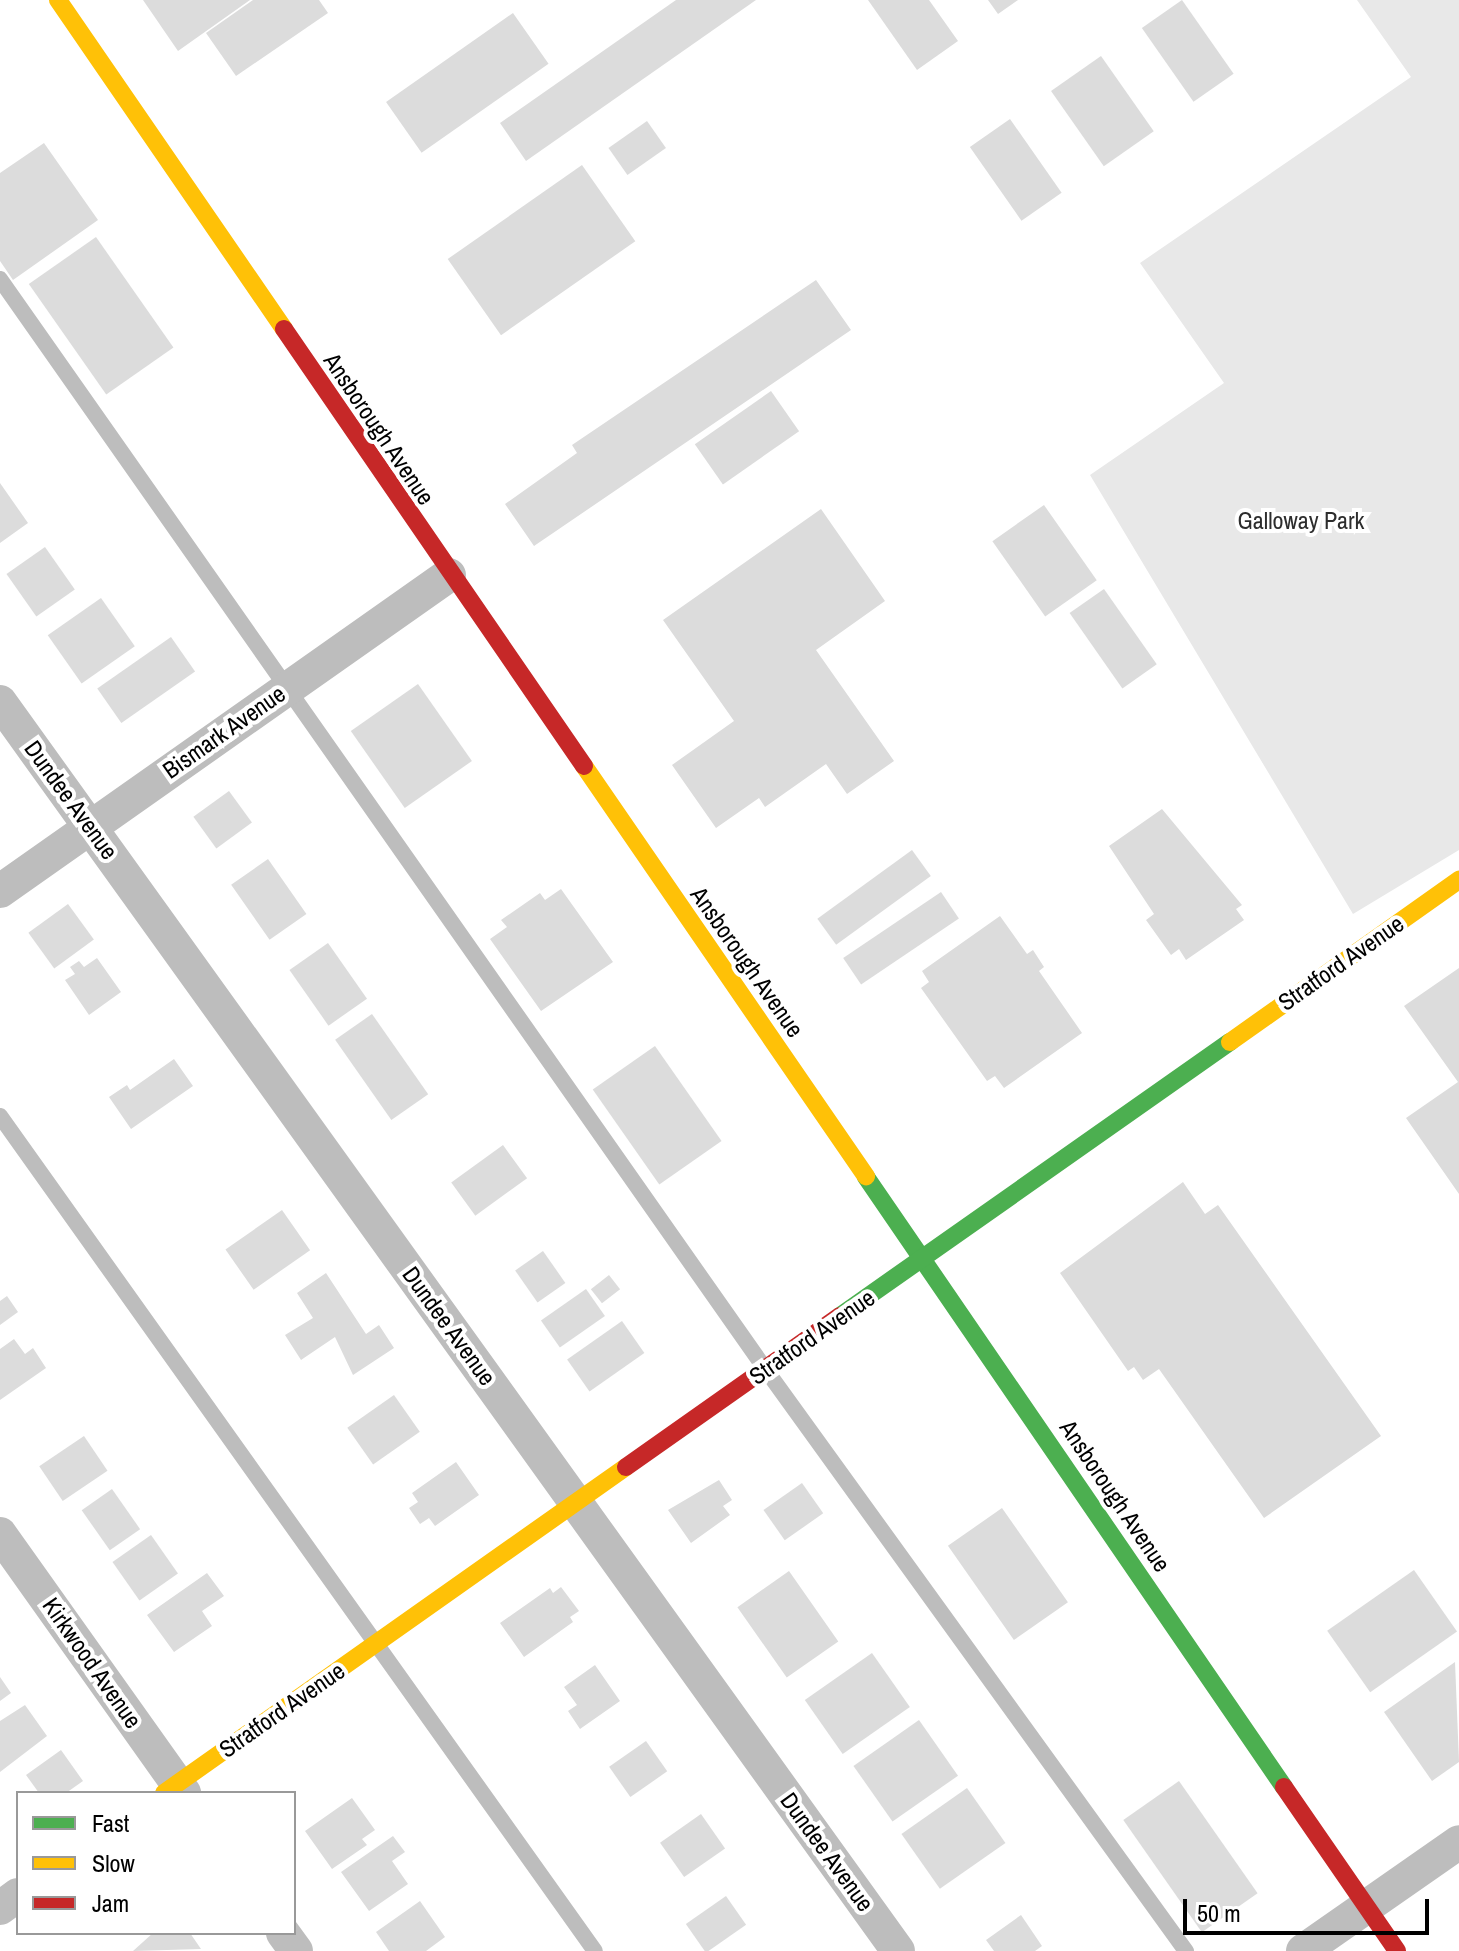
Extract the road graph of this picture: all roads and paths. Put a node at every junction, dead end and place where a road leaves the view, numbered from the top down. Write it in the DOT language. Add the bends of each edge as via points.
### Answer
graph roads {
  1 [pos="58,0"];
  2 [pos="0,279"];
  3 [pos="449,575"];
  4 [pos="286,689"];
  5 [pos="0,702"];
  6 [pos="90,826"];
  7 [pos="1459,880"];
  8 [pos="0,891"];
  9 [pos="0,1116"];
  10 [pos="924,1259"];
  11 [pos="766,1370"];
  12 [pos="576,1503"];
  13 [pos="0,1534"];
  14 [pos="373,1646"];
  15 [pos="175,1790"];
  16 [pos="1459,1842"];
  17 [pos="1367,1907"];
  18 [pos="595,1951"];
  19 [pos="898,1951"];
  20 [pos="1186,1951"];
  21 [pos="1303,1951"];
  22 [pos="1397,1951"];
  1 -- 3 [label="main road, Ansborough Avenue"];
  2 -- 4 [label="lane"];
  3 -- 4 [label="street, Bismark Avenue"];
  3 -- 10 [label="main road, Ansborough Avenue"];
  4 -- 6 [label="street, Bismark Avenue"];
  4 -- 11 [label="lane"];
  5 -- 6 [label="street, Dundee Avenue"];
  6 -- 8 [label="street, Bismark Avenue"];
  6 -- 12 [label="street, Dundee Avenue"];
  7 -- 10 [label="main road, Stratford Avenue"];
  9 -- 14 [label="lane"];
  10 -- 11 [label="main road, Stratford Avenue"];
  10 -- 17 [label="main road, Ansborough Avenue"];
  11 -- 12 [label="main road, Stratford Avenue"];
  11 -- 20 [label="lane"];
  12 -- 14 [label="main road, Stratford Avenue"];
  12 -- 19 [label="street, Dundee Avenue"];
  13 -- 15 [label="street, Kirkwood Avenue"];
  14 -- 15 [label="main road, Stratford Avenue"];
  14 -- 18 [label="lane"];
  16 -- 17 [label="street"];
  17 -- 21 [label="street"];
  17 -- 22 [label="main road, Ansborough Avenue"];
}
